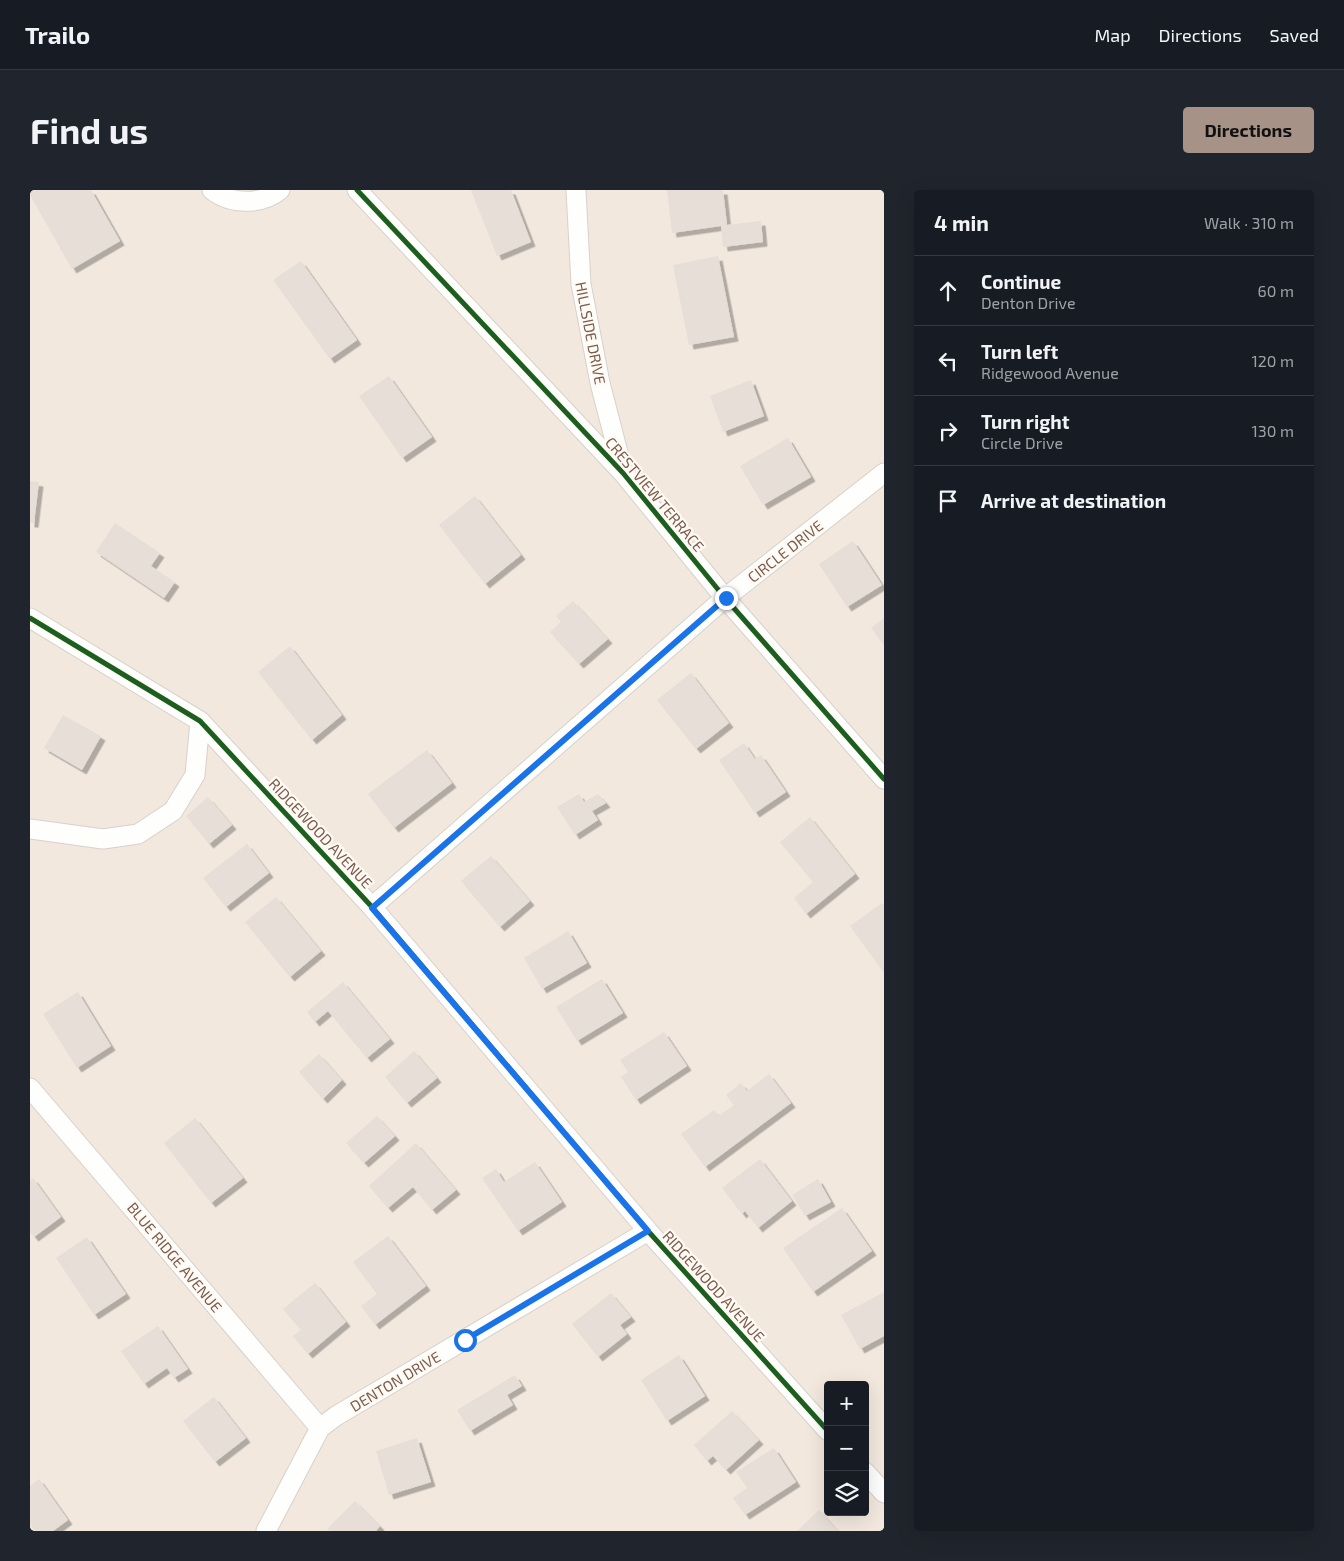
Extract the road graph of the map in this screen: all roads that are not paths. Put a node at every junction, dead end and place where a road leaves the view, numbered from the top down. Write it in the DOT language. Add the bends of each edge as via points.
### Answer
graph roads {
  1 [pos="212,190"];
  2 [pos="280,190"];
  3 [pos="356,190"];
  4 [pos="576,190"];
  5 [pos="623,473"];
  6 [pos="884,473"];
  7 [pos="726,598"];
  8 [pos="30,618"];
  9 [pos="200,721"];
  10 [pos="884,779"];
  11 [pos="30,829"];
  12 [pos="372,908"];
  13 [pos="30,1088"];
  14 [pos="648,1231"];
  15 [pos="824,1427"];
  16 [pos="320,1428"];
  17 [pos="869,1476"];
  18 [pos="884,1493"];
  19 [pos="266,1531"];
  1 -- 2 [label="street" via="236,201 256,201"];
  3 -- 5 [label="street, CRESTVIEW TERRACE"];
  4 -- 5 [label="street, HILLSIDE DRIVE" via="581,284 600,383"];
  5 -- 7 [label="street, CRESTVIEW TERRACE"];
  6 -- 7 [label="street, CIRCLE DRIVE"];
  7 -- 10 [label="street, CRESTVIEW TERRACE"];
  7 -- 12 [label="street, CIRCLE DRIVE"];
  8 -- 9 [label="street, RIDGEWOOD AVENUE"];
  9 -- 11 [label="street" via="196,775 173,811 138,834 103,839"];
  9 -- 12 [label="street, RIDGEWOOD AVENUE"];
  12 -- 14 [label="street, RIDGEWOOD AVENUE"];
  13 -- 16 [label="street, BLUE RIDGE AVENUE"];
  14 -- 15 [label="street, RIDGEWOOD AVENUE"];
  14 -- 16 [label="street, DENTON DRIVE"];
  16 -- 19 [label="street, DENTON DRIVE"];
  17 -- 18 [label="street"];
}
